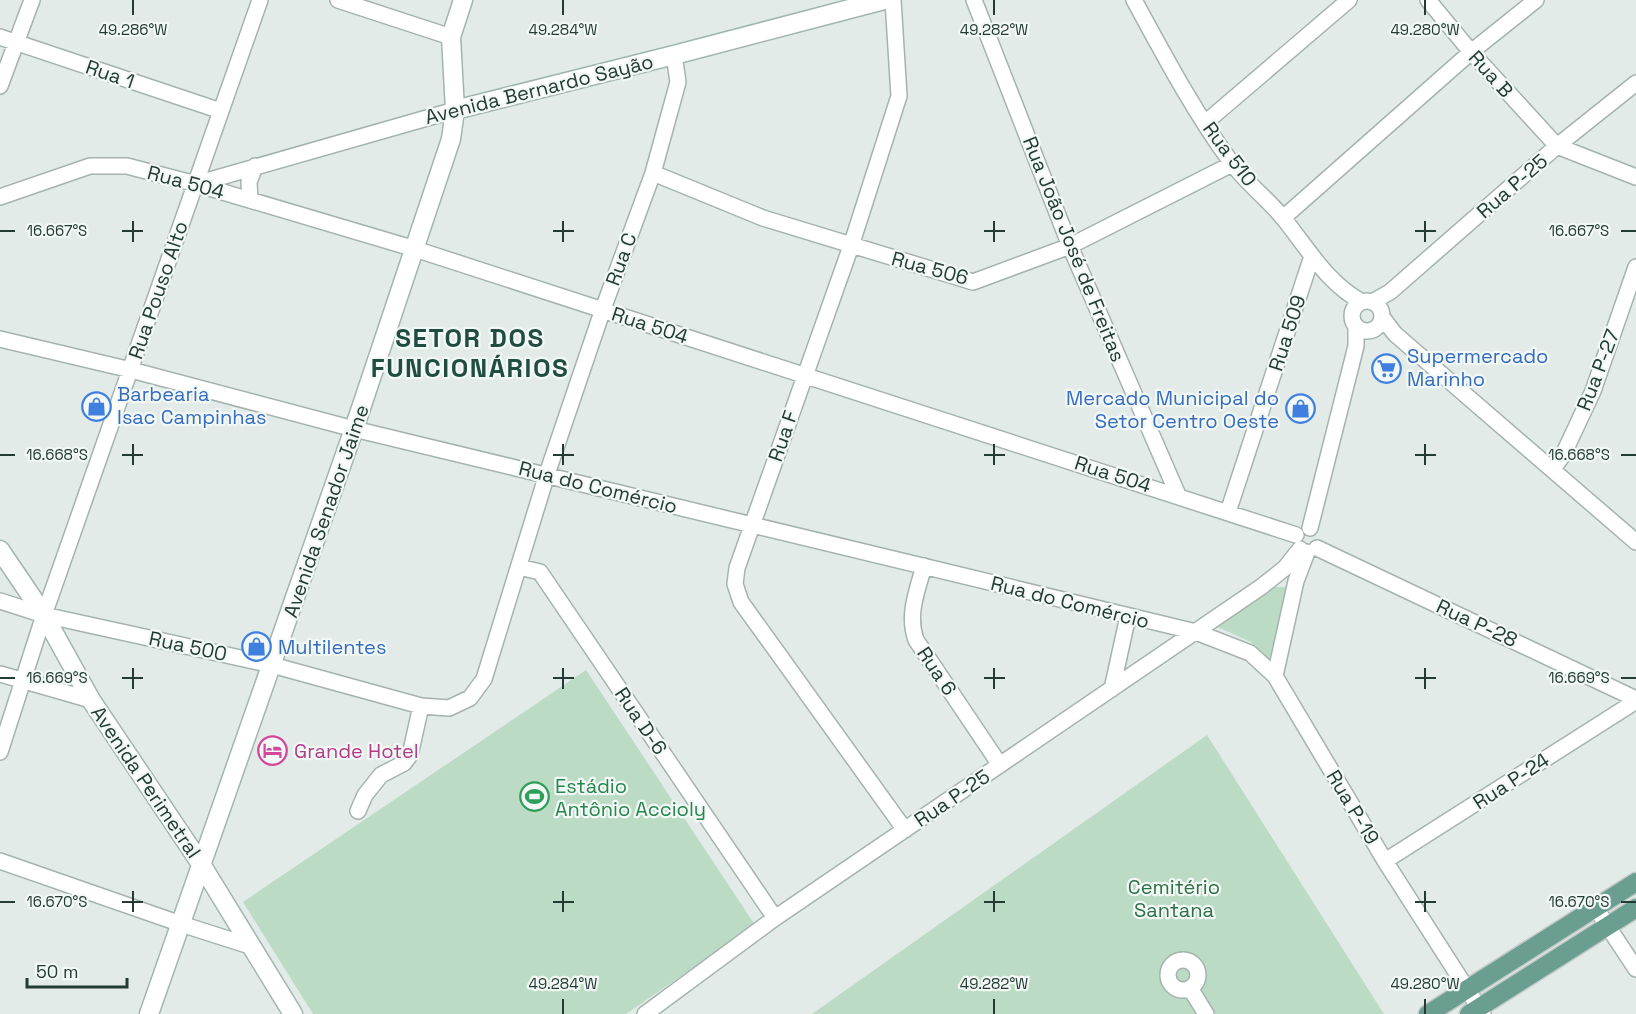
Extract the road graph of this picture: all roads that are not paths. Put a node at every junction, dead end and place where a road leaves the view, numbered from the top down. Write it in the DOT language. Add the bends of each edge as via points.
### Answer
graph roads {
  1 [pos="32,0"];
  2 [pos="260,0"];
  3 [pos="338,0"];
  4 [pos="463,0"];
  5 [pos="884,0"];
  6 [pos="893,0"];
  7 [pos="974,0"];
  8 [pos="1349,0"];
  9 [pos="1428,0"];
  10 [pos="1536,0"];
  11 [pos="1139,2"];
  12 [pos="0,37"];
  13 [pos="451,38"];
  14 [pos="16,43"];
  15 [pos="1471,52"];
  16 [pos="674,55"];
  17 [pos="1636,83"];
  18 [pos="0,86"];
  19 [pos="455,110"];
  20 [pos="221,111"];
  21 [pos="1204,123"];
  22 [pos="1557,146"];
  23 [pos="1232,164"];
  24 [pos="255,166"];
  25 [pos="653,173"];
  26 [pos="1636,177"];
  27 [pos="196,184"];
  28 [pos="0,197"];
  29 [pos="250,200"];
  30 [pos="1283,218"];
  31 [pos="851,246"];
  32 [pos="1070,246"];
  33 [pos="415,249"];
  34 [pos="1312,256"];
  35 [pos="1636,267"];
  36 [pos="603,309"];
  37 [pos="1368,316"];
  38 [pos="0,339"];
  39 [pos="131,370"];
  40 [pos="805,375"];
  41 [pos="354,429"];
  42 [pos="1553,469"];
  43 [pos="547,474"];
  44 [pos="1178,495"];
  45 [pos="1228,512"];
  46 [pos="752,524"];
  47 [pos="1636,542"];
  48 [pos="1305,546"];
  49 [pos="0,550"];
  50 [pos="924,566"];
  51 [pos="519,567"];
  52 [pos="1296,581"];
  53 [pos="1262,587"];
  54 [pos="0,601"];
  55 [pos="44,615"];
  56 [pos="1128,616"];
  57 [pos="1196,632"];
  58 [pos="272,665"];
  59 [pos="0,674"];
  60 [pos="1275,676"];
  61 [pos="23,681"];
  62 [pos="1112,689"];
  63 [pos="470,698"];
  64 [pos="91,700"];
  65 [pos="1636,700"];
  66 [pos="421,706"];
  67 [pos="0,752"];
  68 [pos="1000,765"];
  69 [pos="358,811"];
  70 [pos="905,830"];
  71 [pos="0,861"];
  72 [pos="1385,861"];
  73 [pos="201,864"];
  74 [pos="1636,882"];
  75 [pos="1595,907"];
  76 [pos="1636,908"];
  77 [pos="776,918"];
  78 [pos="181,924"];
  79 [pos="1608,926"];
  80 [pos="250,946"];
  81 [pos="1636,969"];
  82 [pos="1190,988"];
  83 [pos="1468,989"];
  84 [pos="1477,1012"];
  85 [pos="149,1014"];
  86 [pos="293,1014"];
  87 [pos="645,1014"];
  88 [pos="1206,1014"];
  89 [pos="1428,1014"];
  1 -- 14 [label="street"];
  2 -- 20 [label="street, Rua Pouso Alto"];
  3 -- 13 [label="street"];
  4 -- 13 [label="street, Avenida Senador Jaime"];
  5 -- 16 [label="street, Avenida Bernardo Sayão"];
  6 -- 31 [label="street, Rua F" via="899,96"];
  7 -- 32 [label="street, Rua João José de Freitas"];
  8 -- 21 [label="street"];
  9 -- 15 [label="street, Rua B"];
  10 -- 15 [label="street"];
  11 -- 21 [label="street, Rua 510"];
  12 -- 14 [label="street, Rua 1"];
  13 -- 19 [label="street, Avenida Senador Jaime"];
  14 -- 18 [label="street"];
  14 -- 20 [label="street, Rua 1"];
  15 -- 22 [label="street, Rua B"];
  15 -- 30 [label="street"];
  16 -- 19 [label="street, Avenida Bernardo Sayão"];
  16 -- 25 [label="street, Rua C" via="678,82"];
  17 -- 22 [label="street, Rua P-25"];
  19 -- 24 [label="street, Avenida Bernardo Sayão"];
  19 -- 33 [label="street, Avenida Senador Jaime" via="452,139"];
  20 -- 27 [label="street, Rua Pouso Alto"];
  21 -- 23 [label="street, Rua 510"];
  22 -- 26 [label="street"];
  22 -- 37 [label="street, Rua P-25" via="1390,292"];
  23 -- 30 [label="street, Rua 510"];
  23 -- 32 [label="street, Rua 506"];
  24 -- 27 [label="street, Avenida Bernardo Sayão"];
  24 -- 29 [label="street" via="249,182"];
  25 -- 31 [label="street, Rua 506" via="763,218"];
  25 -- 36 [label="street, Rua C"];
  27 -- 28 [label="street, Rua 504" via="127,166 90,166"];
  27 -- 29 [label="street, Rua 504"];
  27 -- 39 [label="street, Rua Pouso Alto"];
  29 -- 33 [label="street, Rua 504"];
  30 -- 34 [label="street, Rua 510"];
  31 -- 32 [label="street, Rua 506" via="973,282"];
  31 -- 40 [label="street, Rua F"];
  32 -- 44 [label="street, Rua João José de Freitas"];
  33 -- 36 [label="street, Rua 504"];
  33 -- 41 [label="street, Avenida Senador Jaime"];
  34 -- 37 [label="street, Rua 510"];
  34 -- 45 [label="street, Rua 509"];
  35 -- 42 [label="street, Rua P-27" via="1593,391"];
  36 -- 40 [label="street, Rua 504"];
  36 -- 43 [label="street, Rua C"];
  37 -- 42 [label="street" via="1395,334"];
  37 -- 48 [label="street" via="1356,346 1310,528 1300,530"];
  38 -- 39 [label="street, Rua do Comércio"];
  39 -- 41 [label="street, Rua do Comércio"];
  39 -- 55 [label="street, Rua Pouso Alto"];
  40 -- 44 [label="street, Rua 504"];
  40 -- 46 [label="street, Rua F"];
  41 -- 43 [label="street, Rua do Comércio"];
  41 -- 58 [label="street, Avenida Senador Jaime"];
  42 -- 47 [label="street"];
  43 -- 46 [label="street, Rua do Comércio"];
  43 -- 51 [label="street, Rua C"];
  44 -- 45 [label="street, Rua 504"];
  45 -- 48 [label="street, Rua 504"];
  46 -- 50 [label="street, Rua do Comércio"];
  46 -- 70 [label="street, Rua F" via="737,568 735,584 741,602"];
  48 -- 52 [label="street"];
  48 -- 53 [label="street, Rua P-25"];
  48 -- 65 [label="street, Rua P-28"];
  49 -- 55 [label="street, Avenida Perimetral"];
  50 -- 56 [label="street, Rua do Comércio"];
  50 -- 68 [label="street, Rua 6" via="911,627"];
  51 -- 63 [label="street, Rua C" via="484,679"];
  51 -- 77 [label="street, Rua D-6" via="540,572"];
  52 -- 53 [label="street, Rua P-25"];
  52 -- 60 [label="street"];
  53 -- 57 [label="street, Rua P-25"];
  54 -- 55 [label="street, Rua 500"];
  55 -- 58 [label="street, Rua 500"];
  55 -- 61 [label="street, Rua Pouso Alto"];
  55 -- 64 [label="street, Avenida Perimetral"];
  56 -- 57 [label="street, Rua do Comércio"];
  56 -- 62 [label="street"];
  57 -- 60 [label="street, Rua P-19" via="1250,653"];
  57 -- 62 [label="street, Rua P-25"];
  58 -- 66 [label="street, Rua 500"];
  58 -- 73 [label="street, Avenida Senador Jaime"];
  59 -- 61 [label="street"];
  60 -- 72 [label="street, Rua P-19"];
  61 -- 64 [label="street"];
  61 -- 67 [label="street, Rua Pouso Alto"];
  62 -- 68 [label="street, Rua P-25"];
  63 -- 66 [label="street, Rua 500" via="449,708"];
  64 -- 73 [label="street, Avenida Perimetral"];
  65 -- 72 [label="street, Rua P-24"];
  66 -- 69 [label="street" via="410,755 404,763 381,775"];
  68 -- 70 [label="street, Rua P-25"];
  70 -- 77 [label="street, Rua P-25"];
  71 -- 78 [label="street"];
  72 -- 83 [label="street, Rua P-19"];
  73 -- 78 [label="street, Avenida Senador Jaime"];
  73 -- 80 [label="street, Avenida Perimetral"];
  74 -- 75 [label="main road"];
  75 -- 79 [label="street"];
  75 -- 83 [label="main road"];
  76 -- 79 [label="main road"];
  77 -- 87 [label="street, Rua P-25"];
  78 -- 80 [label="street"];
  78 -- 85 [label="street, Avenida Senador Jaime"];
  79 -- 81 [label="street"];
  79 -- 84 [label="main road"];
  80 -- 86 [label="street, Avenida Perimetral"];
  82 -- 88 [label="street"];
  83 -- 84 [label="street, Rua P-19"];
  83 -- 89 [label="main road"];
}
